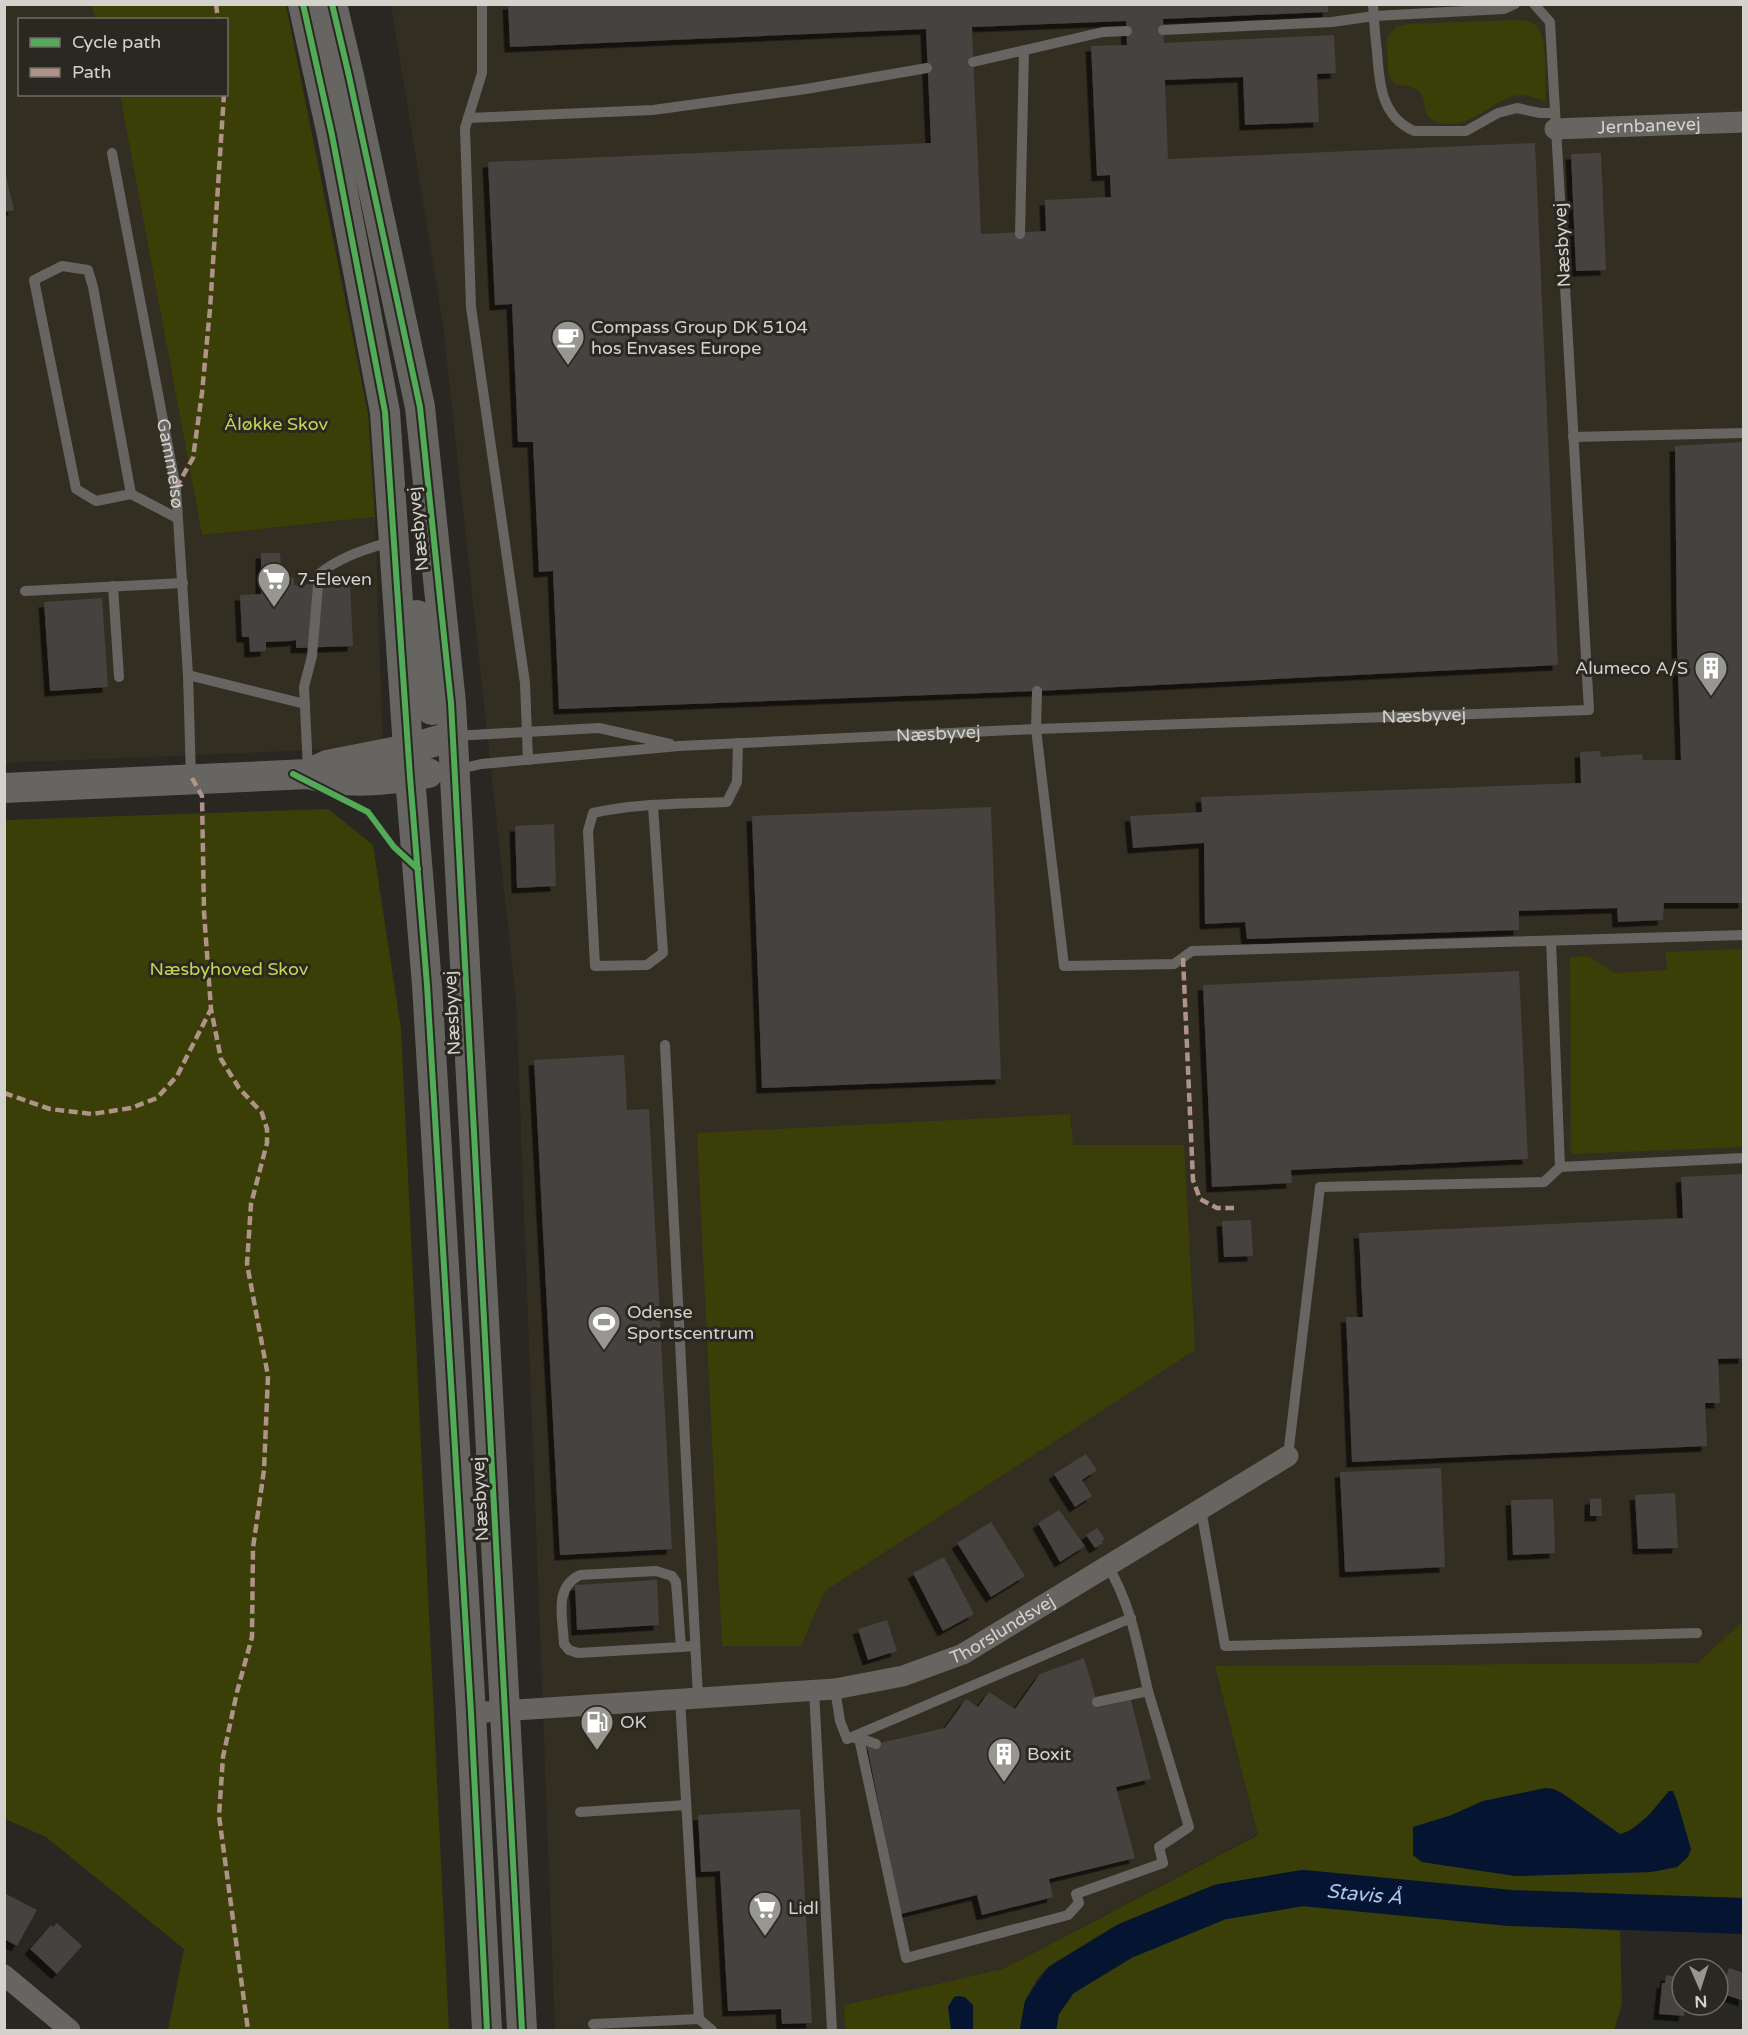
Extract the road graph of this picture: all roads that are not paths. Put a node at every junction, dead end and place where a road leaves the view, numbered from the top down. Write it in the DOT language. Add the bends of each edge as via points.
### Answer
graph roads {
  1 [pos="303,4"];
  2 [pos="332,4"];
  3 [pos="482,4"];
  4 [pos="1515,4"];
  5 [pos="1534,4"];
  6 [pos="1373,10"];
  7 [pos="1163,30"];
  8 [pos="1127,31"];
  9 [pos="1024,51"];
  10 [pos="973,62"];
  11 [pos="927,68"];
  12 [pos="468,118"];
  13 [pos="1555,121"];
  14 [pos="1743,122"];
  15 [pos="112,153"];
  16 [pos="1020,234"];
  17 [pos="1743,433"];
  18 [pos="1573,437"];
  19 [pos="131,494"];
  20 [pos="177,518"];
  21 [pos="395,541"];
  22 [pos="183,583"];
  23 [pos="113,586"];
  24 [pos="25,591"];
  25 [pos="188,675"];
  26 [pos="119,677"];
  27 [pos="1037,691"];
  28 [pos="305,704"];
  29 [pos="1036,729"];
  30 [pos="527,732"];
  31 [pos="738,743"];
  32 [pos="679,746"];
  33 [pos="432,757"];
  34 [pos="528,760"];
  35 [pos="308,774"];
  36 [pos="192,778"];
  37 [pos="4,788"];
  38 [pos="653,806"];
  39 [pos="1743,935"];
  40 [pos="1551,941"];
  41 [pos="665,1045"];
  42 [pos="1743,1158"];
  43 [pos="1560,1167"];
  44 [pos="1288,1456"];
  45 [pos="1201,1509"];
  46 [pos="1107,1564"];
  47 [pos="1131,1618"];
  48 [pos="1696,1633"];
  49 [pos="694,1646"];
  50 [pos="681,1647"];
  51 [pos="825,1690"];
  52 [pos="1148,1691"];
  53 [pos="689,1699"];
  54 [pos="1096,1702"];
  55 [pos="507,1711"];
  56 [pos="471,1713"];
  57 [pos="860,1738"];
  58 [pos="847,1739"];
  59 [pos="876,1744"];
  60 [pos="686,1805"];
  61 [pos="580,1812"];
  62 [pos="4,1975"];
  63 [pos="699,2019"];
  64 [pos="593,2024"];
  65 [pos="70,2031"];
  66 [pos="487,2031"];
  67 [pos="522,2031"];
  68 [pos="712,2031"];
  69 [pos="831,2031"];
  1 -- 21 [label="street, Næsbyvej" via="385,412"];
  2 -- 33 [label="street, Næsbyvej" via="420,407 451,703"];
  3 -- 12 [label="lane" via="482,73"];
  4 -- 6 [label="lane" via="1489,11"];
  5 -- 13 [label="lane, Næsbyvej" via="1550,22"];
  6 -- 7 [label="lane" via="1332,22"];
  6 -- 13 [label="lane" via="1379,85 1394,116 1407,128 1466,130 1517,108"];
  8 -- 9 [label="lane" via="1103,32"];
  9 -- 10 [label="lane"];
  9 -- 16 [label="lane"];
  11 -- 12 [label="lane" via="653,110"];
  12 -- 30 [label="lane" via="465,128 471,307 525,683"];
  13 -- 14 [label="street, Jernbanevej"];
  13 -- 18 [label="lane, Næsbyvej"];
  15 -- 20 [label="lane, Gammelsø" via="176,488"];
  17 -- 18 [label="lane"];
  18 -- 29 [label="lane, Næsbyvej" via="1589,710"];
  19 -- 19 [label="lane" via="96,501 76,489 34,280 62,266 88,270"];
  19 -- 20 [label="lane"];
  20 -- 22 [label="lane, Gammelsø"];
  21 -- 28 [label="lane" via="345,556 319,574"];
  21 -- 33 [label="street, Næsbyvej"];
  22 -- 23 [label="lane"];
  22 -- 25 [label="lane, Gammelsø"];
  23 -- 24 [label="lane"];
  23 -- 26 [label="lane"];
  25 -- 28 [label="lane"];
  25 -- 36 [label="lane, Gammelsø"];
  27 -- 29 [label="lane"];
  28 -- 35 [label="lane"];
  29 -- 31 [label="lane, Næsbyvej"];
  29 -- 40 [label="lane" via="1064,966 1174,964 1192,951"];
  30 -- 32 [label="lane, Næsbyvej" via="599,728"];
  30 -- 33 [label="lane, Næsbyvej"];
  30 -- 34 [label="lane"];
  31 -- 32 [label="lane, Næsbyvej"];
  31 -- 38 [label="lane" via="737,782 728,802"];
  32 -- 34 [label="lane, Næsbyvej"];
  33 -- 34 [label="lane, Næsbyvej" via="480,764"];
  33 -- 35 [label="street" via="327,765"];
  33 -- 55 [label="street, Næsbyvej" via="468,1018"];
  33 -- 56 [label="street, Næsbyvej" via="427,985"];
  35 -- 36 [label="street"];
  36 -- 37 [label="street"];
  38 -- 38 [label="lane" via="594,813 588,831 595,966 647,965 663,953"];
  39 -- 40 [label="lane"];
  40 -- 43 [label="lane"];
  41 -- 49 [label="lane"];
  42 -- 43 [label="lane"];
  43 -- 44 [label="lane" via="1544,1182 1320,1187"];
  44 -- 45 [label="street, Thorslundsvej"];
  45 -- 46 [label="street, Thorslundsvej"];
  45 -- 48 [label="lane" via="1225,1646"];
  46 -- 47 [label="lane"];
  46 -- 51 [label="street, Thorslundsvej" via="963,1654 903,1676"];
  47 -- 52 [label="lane"];
  47 -- 58 [label="lane"];
  49 -- 50 [label="lane"];
  49 -- 53 [label="lane"];
  50 -- 50 [label="lane" via="578,1653 569,1650 564,1644 564,1588 569,1580 580,1575 656,1571 672,1576 676,1582"];
  51 -- 53 [label="street, Thorslundsvej"];
  51 -- 58 [label="lane"];
  51 -- 69 [label="lane"];
  52 -- 54 [label="lane"];
  52 -- 57 [label="lane" via="1189,1827 1159,1847 1163,1863 1076,1894 1079,1903 1068,1915 906,1958"];
  53 -- 55 [label="street, Thorslundsvej"];
  53 -- 60 [label="lane"];
  55 -- 56 [label="street, Thorslundsvej"];
  55 -- 67 [label="street, Næsbyvej"];
  56 -- 66 [label="street, Næsbyvej"];
  57 -- 58 [label="lane"];
  57 -- 59 [label="lane"];
  60 -- 61 [label="lane"];
  60 -- 63 [label="lane"];
  62 -- 65 [label="street"];
  63 -- 64 [label="lane"];
  63 -- 68 [label="lane"];
}
